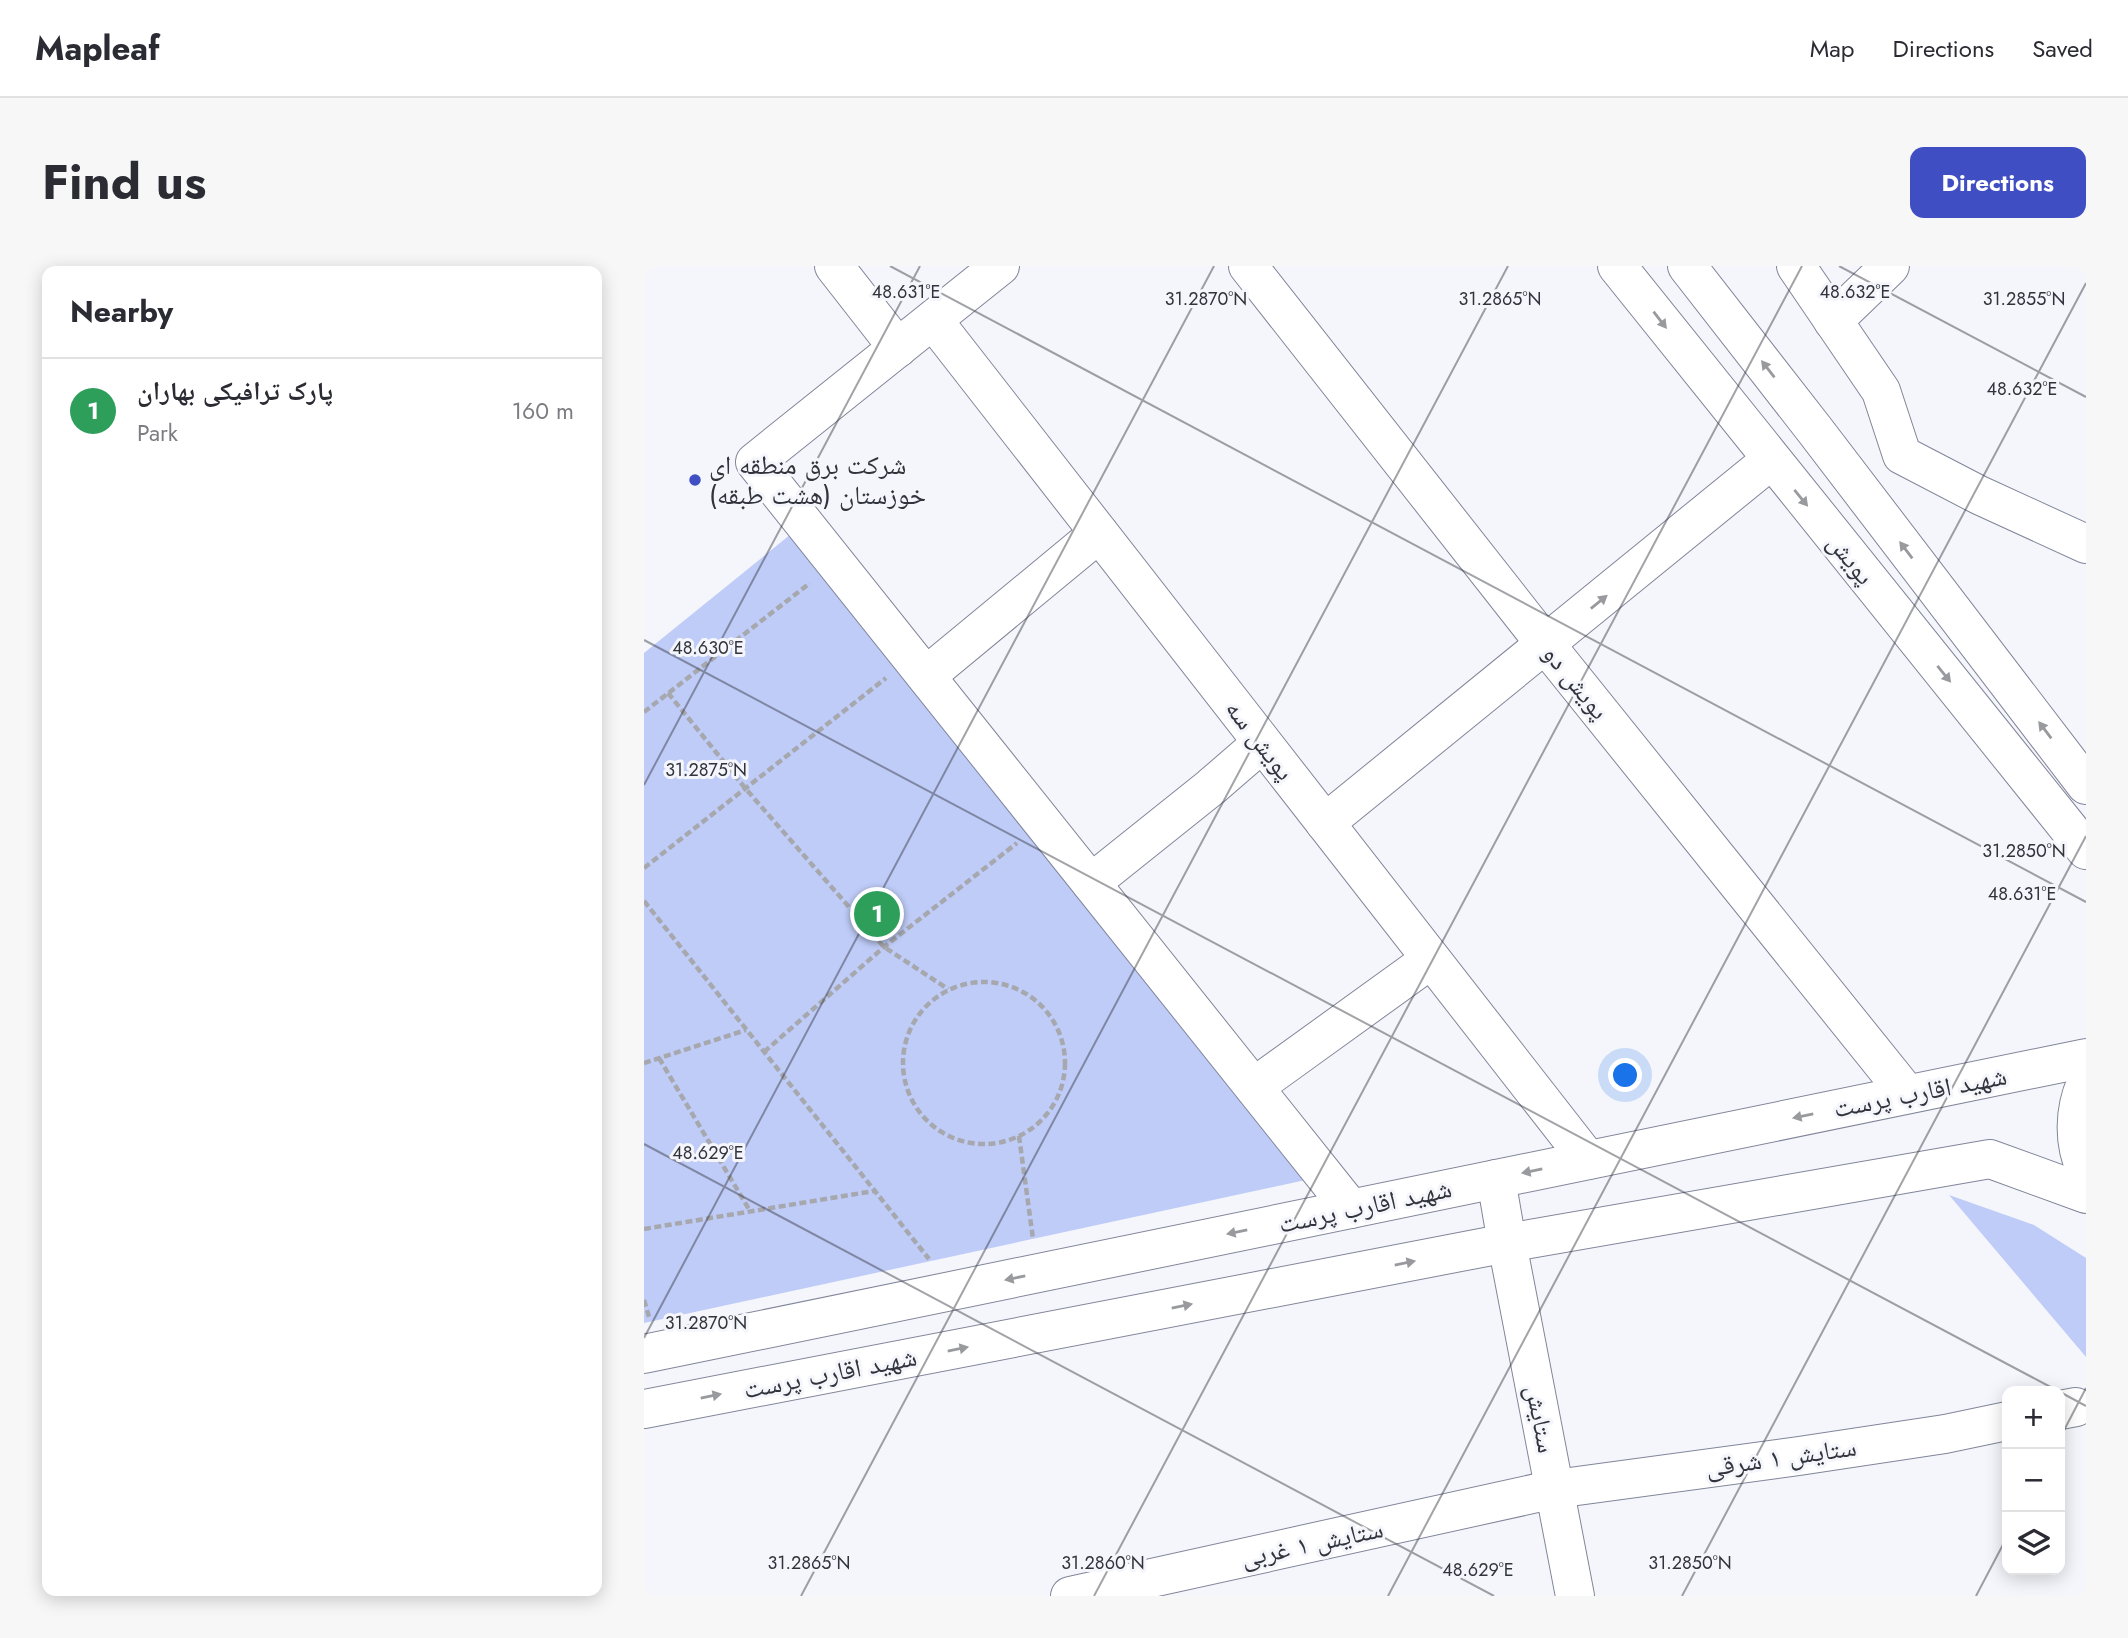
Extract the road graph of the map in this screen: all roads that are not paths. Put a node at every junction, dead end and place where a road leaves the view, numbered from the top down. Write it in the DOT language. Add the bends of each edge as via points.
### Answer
graph roads {
  1 [pos="834,266"];
  2 [pos="1000,266"];
  3 [pos="1248,266"];
  4 [pos="1617,266"];
  5 [pos="1687,266"];
  6 [pos="1796,266"];
  7 [pos="1890,266"];
  8 [pos="933,320"];
  9 [pos="1833,321"];
  10 [pos="898,348"];
  11 [pos="1814,429"];
  12 [pos="1771,460"];
  13 [pos="1099,533"];
  14 [pos="2086,544"];
  15 [pos="1546,645"];
  16 [pos="918,667"];
  17 [pos="1262,743"];
  18 [pos="2086,785"];
  19 [pos="1325,823"];
  20 [pos="2086,850"];
  21 [pos="1091,883"];
  22 [pos="1430,960"];
  23 [pos="2086,1058"];
  24 [pos="2086,1083"];
  25 [pos="1254,1087"];
  26 [pos="1907,1094"];
  27 [pos="1588,1160"];
  28 [pos="2086,1171"];
  29 [pos="1496,1179"];
  30 [pos="2086,1194"];
  31 [pos="1351,1209"];
  32 [pos="1507,1243"];
  33 [pos="644,1354"];
  34 [pos="644,1409"];
  35 [pos="2002,1422"];
  36 [pos="1555,1489"];
  37 [pos="1070,1596"];
  38 [pos="1576,1596"];
  1 -- 10 [label="street"];
  2 -- 8 [label="street"];
  3 -- 15 [label="street, پویش دو"];
  4 -- 12 [label="street, پویش, one-way"];
  11 -- 5 [label="street, پویش, one-way"];
  6 -- 9 [label="street"];
  7 -- 9 [label="street"];
  8 -- 10 [label="street"];
  8 -- 13 [label="street, پویش سه"];
  9 -- 14 [label="street" via="1881,391 1902,454"];
  10 -- 16 [label="street" via="755,462"];
  11 -- 12 [label="street"];
  18 -- 11 [label="street, پویش, one-way"];
  15 -- 12 [label="street, one-way"];
  12 -- 20 [label="street, پویش, one-way"];
  13 -- 16 [label="street"];
  13 -- 17 [label="street, پویش سه"];
  15 -- 19 [label="street"];
  15 -- 26 [label="street, پویش دو"];
  16 -- 21 [label="street"];
  17 -- 19 [label="street, پویش سه"];
  17 -- 21 [label="street"];
  19 -- 22 [label="street, پویش سه"];
  21 -- 25 [label="street"];
  22 -- 25 [label="street"];
  22 -- 27 [label="street, پویش سه"];
  23 -- 26 [label="street, شهید اقارب پرست"];
  24 -- 28 [label="street" via="2077,1102 2078,1153"];
  25 -- 31 [label="street"];
  26 -- 27 [label="street, شهید اقارب پرست, one-way"];
  27 -- 29 [label="street, شهید اقارب پرست, one-way"];
  29 -- 31 [label="street, شهید اقارب پرست"];
  29 -- 32 [label="street, ستایش"];
  30 -- 32 [label="street, شهید اقارب پرست" via="1990,1159"];
  31 -- 33 [label="street, شهید اقارب پرست, one-way"];
  34 -- 32 [label="street, شهید اقارب پرست, one-way"];
  32 -- 36 [label="street, ستایش"];
  35 -- 36 [label="street, ستایش ۱ شرقی"];
  36 -- 37 [label="street, ستایش ۱ غربی"];
  36 -- 38 [label="street, ستایش"];
}
